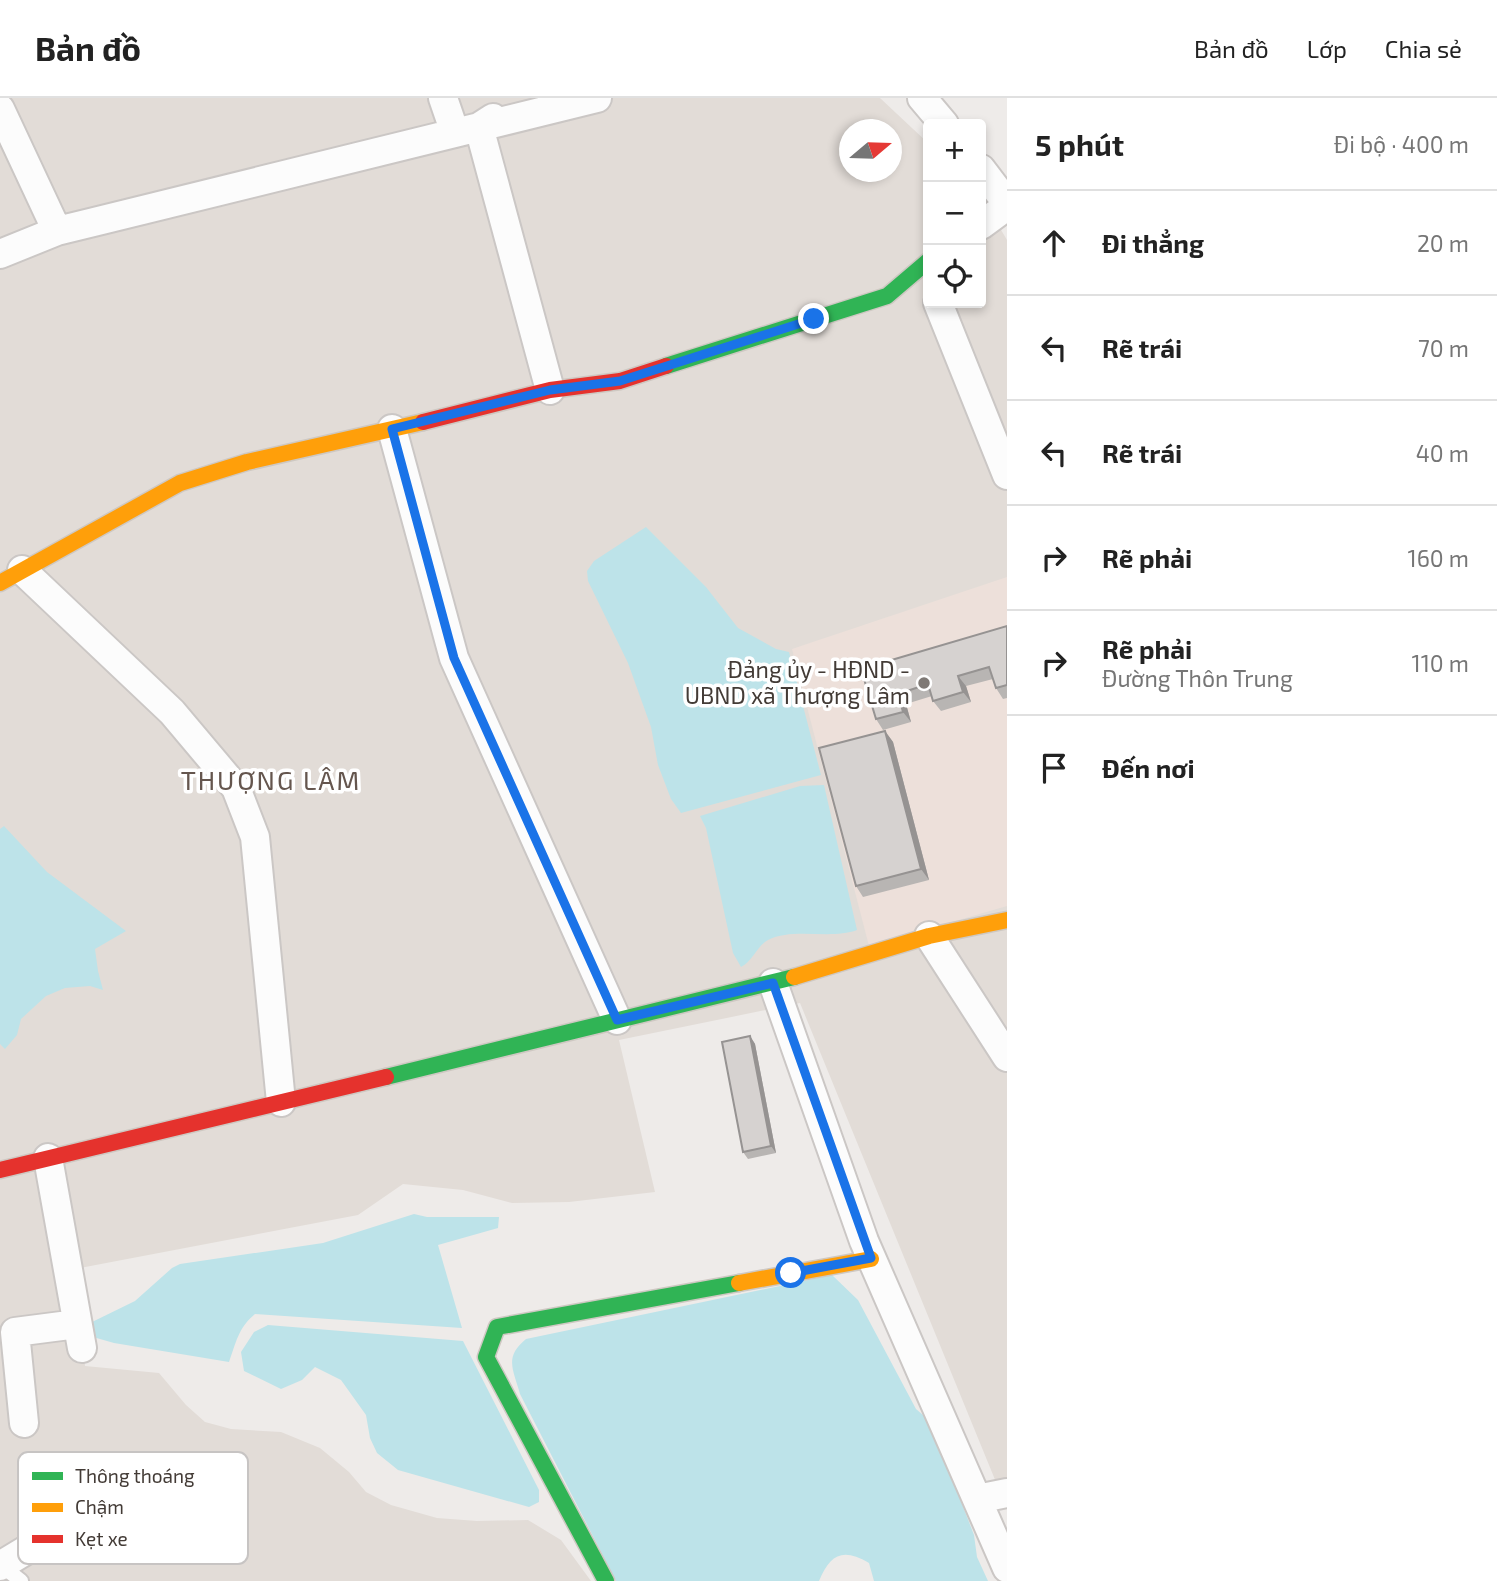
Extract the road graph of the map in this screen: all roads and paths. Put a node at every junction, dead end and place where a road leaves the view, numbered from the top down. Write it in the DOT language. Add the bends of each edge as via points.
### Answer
graph roads {
  1 [pos="443,98"];
  2 [pos="526,98"];
  3 [pos="597,98"];
  4 [pos="922,98"];
  5 [pos="0,109"];
  6 [pos="940,119"];
  7 [pos="467,130"];
  8 [pos="986,176"];
  9 [pos="1007,204"];
  10 [pos="986,221"];
  11 [pos="57,231"];
  12 [pos="0,254"];
  13 [pos="923,271"];
  14 [pos="940,308"];
  15 [pos="550,390"];
  16 [pos="392,429"];
  17 [pos="1007,475"];
  18 [pos="11,577"];
  19 [pos="1007,920"];
  20 [pos="929,936"];
  21 [pos="773,983"];
  22 [pos="617,1020"];
  23 [pos="1007,1057"];
  24 [pos="281,1102"];
  25 [pos="48,1158"];
  26 [pos="0,1170"];
  27 [pos="871,1258"];
  28 [pos="24,1423"];
  29 [pos="1007,1493"];
  30 [pos="977,1499"];
  31 [pos="18,1555"];
  32 [pos="0,1566"];
  33 [pos="1007,1568"];
  34 [pos="21,1581"];
  35 [pos="606,1581"];
  1 -- 7 [label="street"];
  2 -- 7 [label="street"];
  3 -- 7 [label="street"];
  4 -- 6 [label="street"];
  5 -- 11 [label="street"];
  7 -- 11 [label="street"];
  7 -- 15 [label="street"];
  8 -- 9 [label="street"];
  9 -- 10 [label="street"];
  11 -- 12 [label="street"];
  13 -- 15 [label="street" via="887,296 620,381"];
  14 -- 17 [label="street"];
  15 -- 16 [label="street"];
  16 -- 18 [label="street" via="247,462 180,483"];
  16 -- 22 [label="street" via="454,658"];
  18 -- 24 [label="street" via="172,712 236,788 256,837"];
  19 -- 20 [label="street"];
  20 -- 21 [label="street"];
  20 -- 23 [label="street"];
  21 -- 22 [label="street"];
  21 -- 27 [label="street"];
  22 -- 24 [label="street"];
  24 -- 25 [label="street"];
  25 -- 26 [label="street"];
  25 -- 28 [label="street" via="80,1336 15,1332"];
  27 -- 30 [label="street"];
  27 -- 35 [label="street" via="497,1327 486,1357"];
  29 -- 30 [label="street"];
  30 -- 33 [label="street"];
  31 -- 32 [label="street"];
  32 -- 34 [label="lane"];
}
